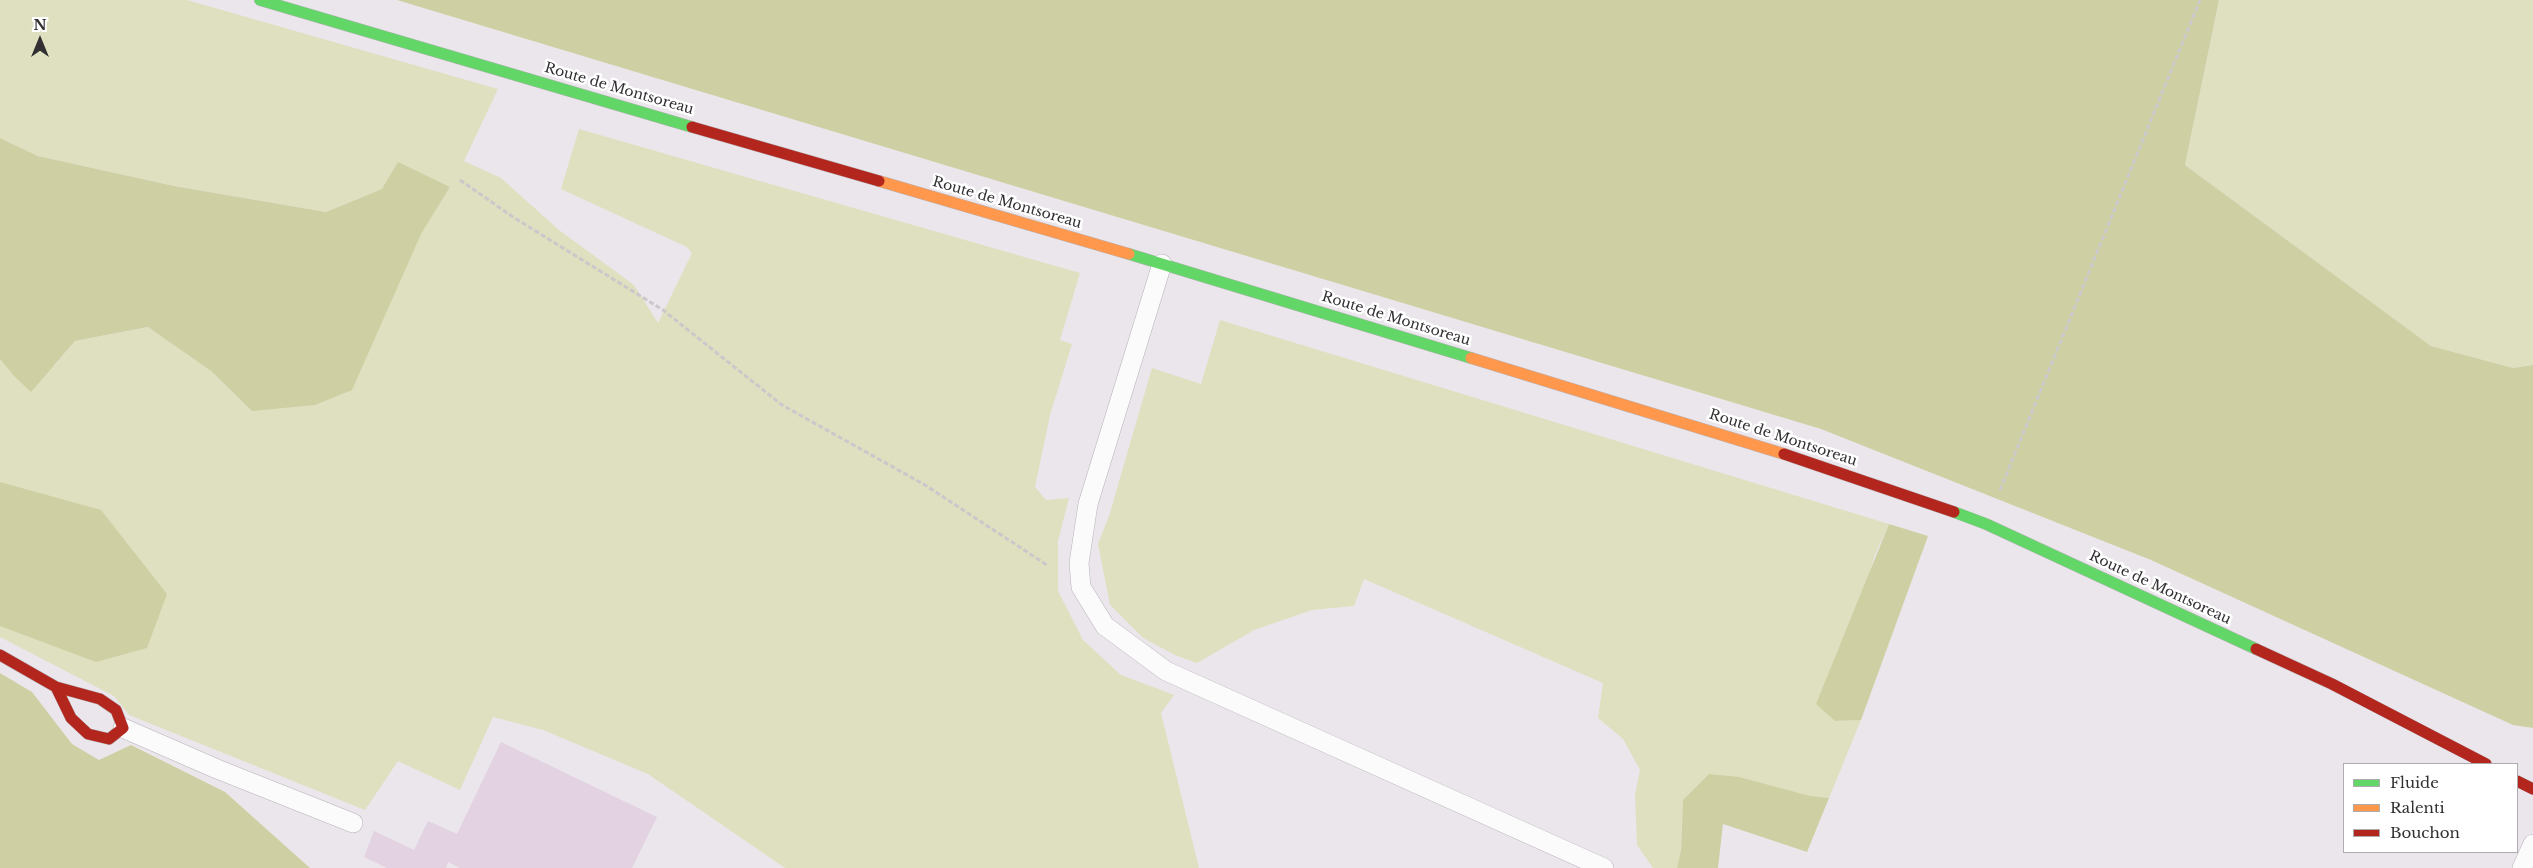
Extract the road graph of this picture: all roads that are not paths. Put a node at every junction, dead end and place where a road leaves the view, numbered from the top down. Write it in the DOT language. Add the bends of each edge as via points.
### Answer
graph roads {
  1 [pos="260,0"];
  2 [pos="1162,264"];
  3 [pos="0,655"];
  4 [pos="56,687"];
  5 [pos="123,728"];
  6 [pos="2484,763"];
  7 [pos="2518,782"];
  8 [pos="2533,789"];
  9 [pos="353,823"];
  10 [pos="2533,844"];
  11 [pos="1604,868"];
  12 [pos="2522,868"];
  1 -- 2 [label="main road, Route de Montsoreau"];
  2 -- 6 [label="main road, Route de Montsoreau" via="1818,464 1986,524 2332,684"];
  2 -- 11 [label="lane" via="1088,504 1079,563 1082,587 1105,626 1166,671"];
  3 -- 4 [label="main road"];
  4 -- 5 [label="main road" via="100,699 116,710"];
  4 -- 5 [label="main road" via="71,718 88,734 109,739"];
  5 -- 9 [label="lane"];
  7 -- 8 [label="main road"];
  10 -- 12 [label="lane"];
}
